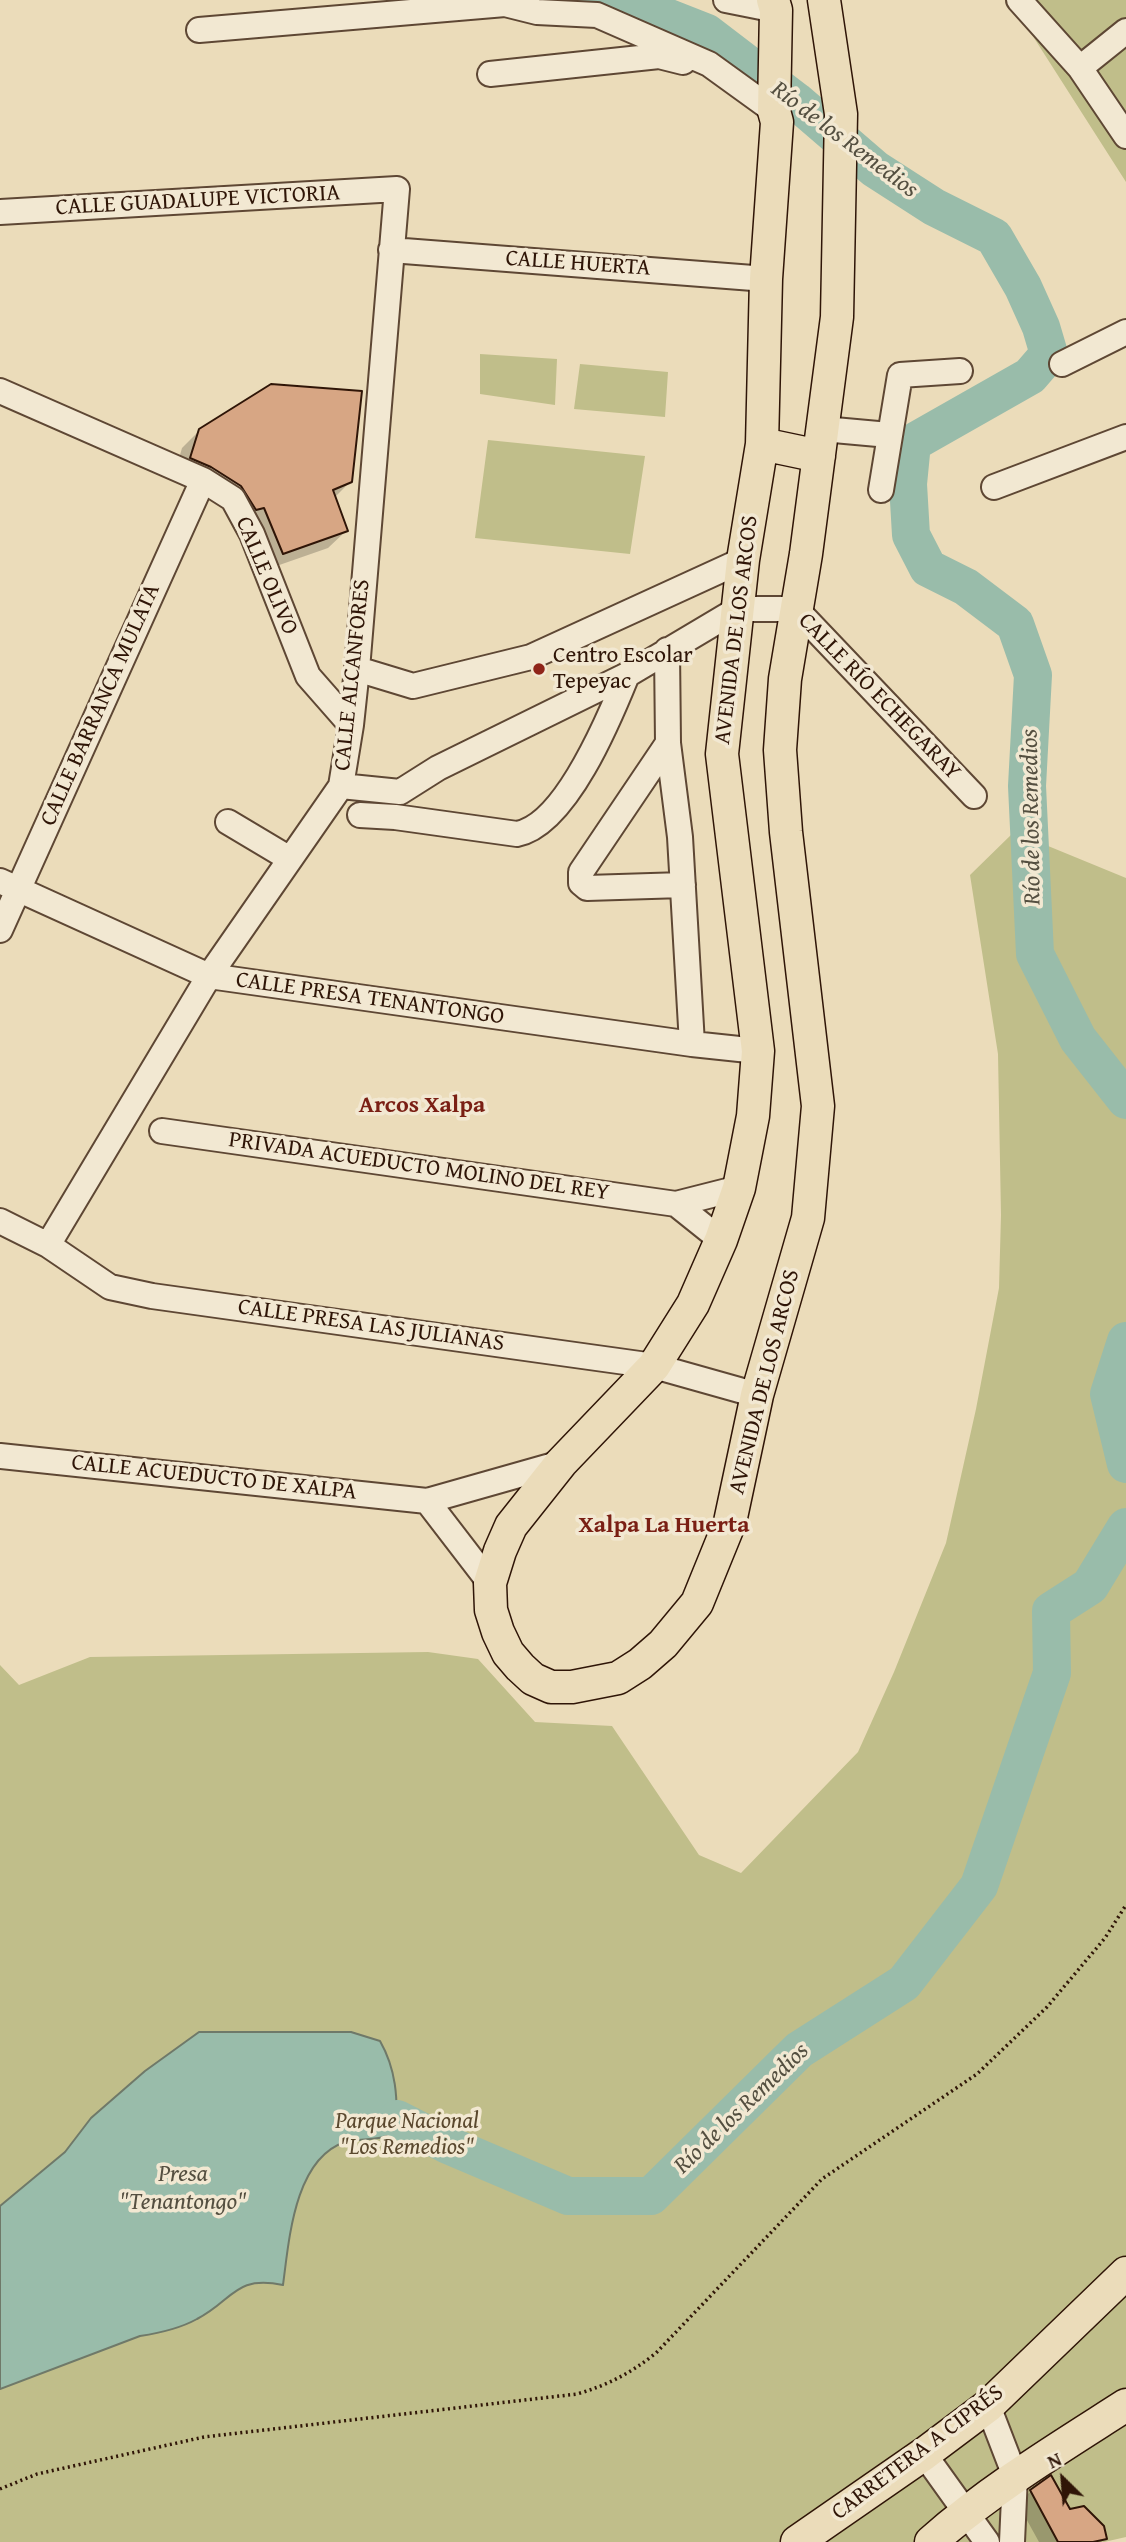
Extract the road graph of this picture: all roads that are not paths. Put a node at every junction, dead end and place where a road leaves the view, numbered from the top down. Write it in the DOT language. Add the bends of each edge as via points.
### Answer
graph roads {
  1 [pos="726,0"];
  2 [pos="824,0"];
  3 [pos="1019,0"];
  4 [pos="774,5"];
  5 [pos="200,30"];
  6 [pos="1126,31"];
  7 [pos="1080,68"];
  8 [pos="490,74"];
  9 [pos="776,110"];
  10 [pos="1126,136"];
  11 [pos="397,189"];
  12 [pos="0,212"];
  13 [pos="391,250"];
  14 [pos="766,279"];
  15 [pos="1126,332"];
  16 [pos="1062,364"];
  17 [pos="960,371"];
  18 [pos="0,391"];
  19 [pos="888,435"];
  20 [pos="1126,437"];
  21 [pos="821,442"];
  22 [pos="762,444"];
  23 [pos="203,480"];
  24 [pos="994,487"];
  25 [pos="881,490"];
  26 [pos="743,560"];
  27 [pos="738,609"];
  28 [pos="796,609"];
  29 [pos="667,650"];
  30 [pos="357,669"];
  31 [pos="627,675"];
  32 [pos="351,725"];
  33 [pos="668,743"];
  34 [pos="341,786"];
  35 [pos="400,792"];
  36 [pos="974,796"];
  37 [pos="360,815"];
  38 [pos="395,817"];
  39 [pos="228,822"];
  40 [pos="290,859"];
  41 [pos="9,885"];
  42 [pos="683,885"];
  43 [pos="0,930"];
  44 [pos="209,976"];
  45 [pos="692,1044"];
  46 [pos="758,1051"];
  47 [pos="162,1131"];
  48 [pos="739,1188"];
  49 [pos="676,1204"];
  50 [pos="0,1221"];
  51 [pos="721,1240"];
  52 [pos="48,1245"];
  53 [pos="654,1366"];
  54 [pos="757,1395"];
  55 [pos="0,1456"];
  56 [pos="561,1463"];
  57 [pos="427,1501"];
  58 [pos="490,1583"];
  59 [pos="1126,2273"];
  60 [pos="988,2406"];
  61 [pos="1126,2406"];
  62 [pos="924,2454"];
  63 [pos="1015,2476"];
  64 [pos="966,2511"];
  65 [pos="797,2542"];
  66 [pos="931,2542"];
  67 [pos="987,2542"];
  68 [pos="1012,2542"];
  1 -- 4 [label="street"];
  2 -- 21 [label="main road, AVENIDA DE LOS ARCOS" via="841,114 841,166 837,317"];
  3 -- 7 [label="street"];
  4 -- 9 [label="main road"];
  5 -- 9 [label="street" via="505,4 537,12 597,15 709,64"];
  6 -- 7 [label="street"];
  7 -- 10 [label="street"];
  8 -- 9 [label="street" via="659,56 682,61"];
  9 -- 14 [label="main road, AVENIDA DE LOS ARCOS"];
  11 -- 12 [label="street, CALLE GUADALUPE VICTORIA"];
  11 -- 13 [label="street, CALLE ALCANFORES"];
  13 -- 14 [label="street, CALLE HUERTA"];
  13 -- 30 [label="street, CALLE ALCANFORES"];
  14 -- 22 [label="main road, AVENIDA DE LOS ARCOS"];
  15 -- 16 [label="street"];
  17 -- 19 [label="street" via="900,375"];
  18 -- 23 [label="street, CALLE OLIVO"];
  19 -- 21 [label="street"];
  19 -- 25 [label="street"];
  20 -- 24 [label="street"];
  21 -- 22 [label="main road"];
  21 -- 28 [label="main road, AVENIDA DE LOS ARCOS"];
  22 -- 26 [label="main road, AVENIDA DE LOS ARCOS"];
  23 -- 32 [label="street, CALLE OLIVO" via="233,499 252,534 307,676"];
  23 -- 41 [label="street, CALLE BARRANCA MULATA"];
  26 -- 27 [label="main road, AVENIDA DE LOS ARCOS"];
  26 -- 30 [label="street" via="531,657 413,686"];
  27 -- 28 [label="street, CALLE RÍO ECHEGARAY"];
  27 -- 29 [label="street"];
  27 -- 46 [label="main road, AVENIDA DE LOS ARCOS" via="722,754"];
  28 -- 36 [label="street, CALLE RÍO ECHEGARAY"];
  28 -- 54 [label="main road, AVENIDA DE LOS ARCOS" via="780,750 818,1106 808,1218"];
  29 -- 31 [label="street"];
  29 -- 33 [label="street"];
  30 -- 32 [label="street, CALLE ALCANFORES"];
  31 -- 35 [label="street" via="438,768"];
  31 -- 38 [label="street" via="579,778 528,832"];
  32 -- 34 [label="street, CALLE ALCANFORES"];
  33 -- 42 [label="street"];
  33 -- 42 [label="street" via="581,872 581,883 587,888"];
  34 -- 35 [label="street"];
  34 -- 40 [label="street, CALLE ALCANFORES"];
  35 -- 38 [label="street"];
  37 -- 38 [label="street"];
  39 -- 40 [label="street"];
  40 -- 44 [label="street, CALLE ALCANFORES"];
  41 -- 43 [label="street, CALLE BARRANCA MULATA"];
  41 -- 44 [label="street, CALLE PRESA TENANTONGO"];
  42 -- 45 [label="street"];
  44 -- 45 [label="street, CALLE PRESA TENANTONGO"];
  44 -- 52 [label="street, CALLE ALCANFORES"];
  45 -- 46 [label="street, CALLE PRESA TENANTONGO"];
  46 -- 48 [label="main road, AVENIDA DE LOS ARCOS" via="753,1116"];
  47 -- 49 [label="street, PRIVADA ACUEDUCTO MOLINO DEL REY"];
  48 -- 49 [label="street, PRIVADA ACUEDUCTO MOLINO DEL REY"];
  48 -- 51 [label="main road, AVENIDA DE LOS ARCOS"];
  49 -- 51 [label="street"];
  50 -- 52 [label="street, CALLE PRESA LAS JULIANAS"];
  51 -- 53 [label="main road, AVENIDA DE LOS ARCOS" via="693,1304"];
  52 -- 53 [label="street, CALLE PRESA LAS JULIANAS" via="110,1287 152,1296"];
  53 -- 54 [label="street, CALLE PRESA LAS JULIANAS"];
  53 -- 56 [label="main road, AVENIDA DE LOS ARCOS"];
  54 -- 58 [label="main road, AVENIDA DE LOS ARCOS" via="730,1522 697,1603 640,1664 618,1678 583,1685 551,1687 533,1679 508,1653 498,1632"];
  55 -- 57 [label="street, CALLE ACUEDUCTO DE XALPA"];
  56 -- 57 [label="street, CALLE ACUEDUCTO DE XALPA"];
  56 -- 58 [label="main road, AVENIDA DE LOS ARCOS" via="511,1526"];
  57 -- 58 [label="street"];
  59 -- 60 [label="main road, CARRETERA A CIPRÉS"];
  60 -- 62 [label="main road, CARRETERA A CIPRÉS"];
  60 -- 63 [label="street"];
  61 -- 63 [label="main road"];
  62 -- 64 [label="street"];
  62 -- 65 [label="main road, CARRETERA A CIPRÉS"];
  63 -- 64 [label="main road"];
  63 -- 68 [label="street"];
  64 -- 66 [label="main road"];
  64 -- 67 [label="street"];
}
